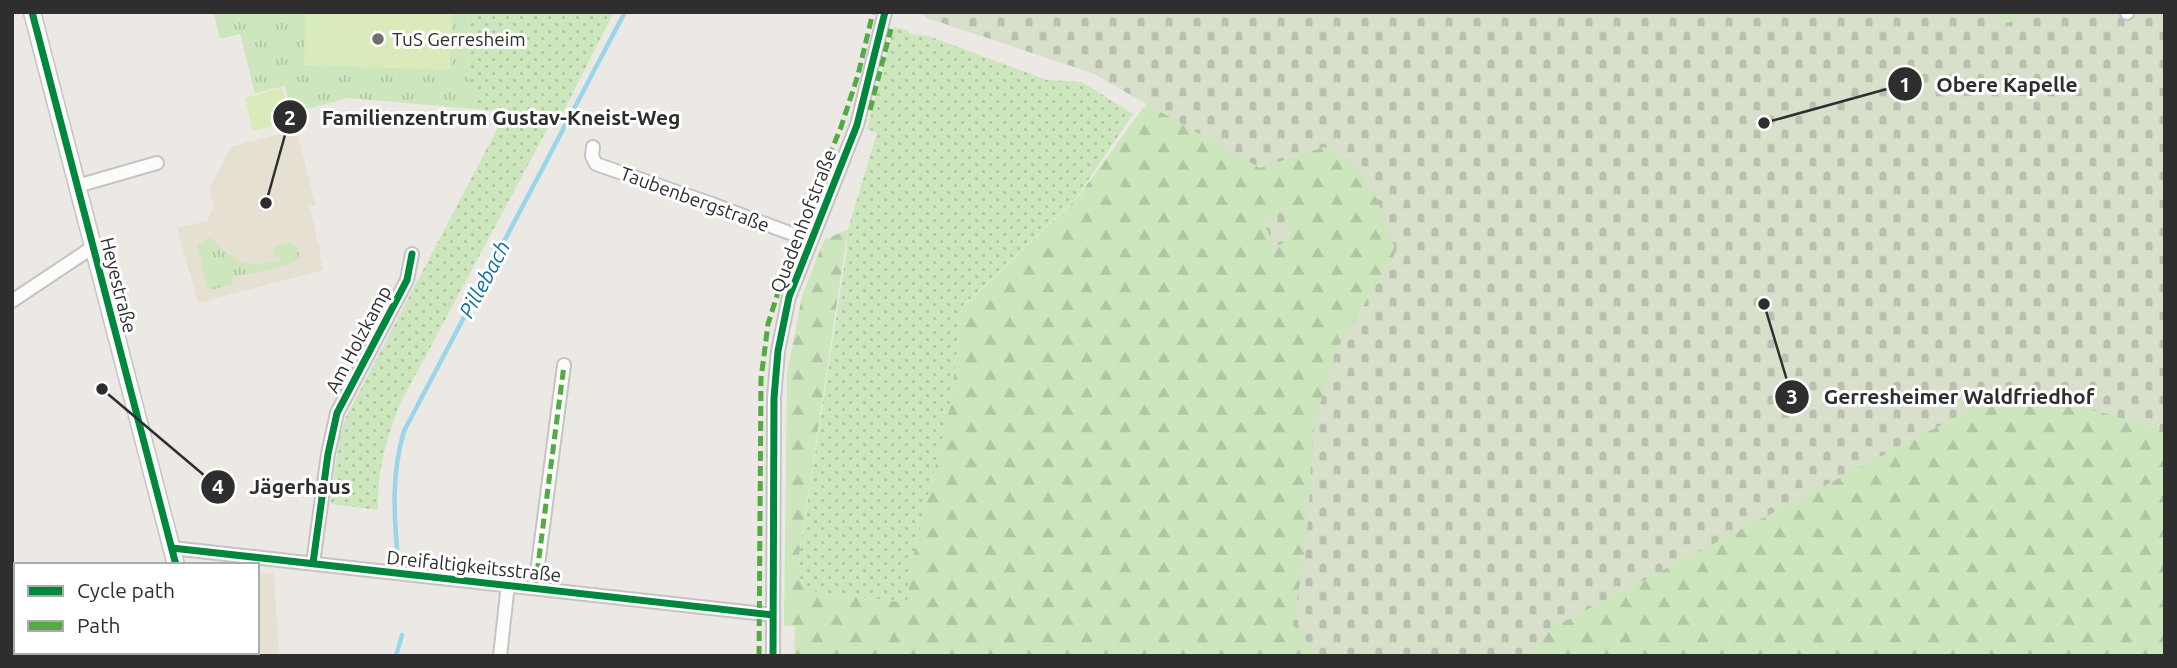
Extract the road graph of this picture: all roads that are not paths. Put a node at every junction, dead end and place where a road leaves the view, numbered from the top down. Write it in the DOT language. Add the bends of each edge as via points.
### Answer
graph roads {
  1 [pos="32,12"];
  2 [pos="885,12"];
  3 [pos="593,147"];
  4 [pos="157,163"];
  5 [pos="77,186"];
  6 [pos="811,241"];
  7 [pos="93,247"];
  8 [pos="412,254"];
  9 [pos="12,302"];
  10 [pos="564,365"];
  11 [pos="172,548"];
  12 [pos="176,563"];
  13 [pos="313,563"];
  14 [pos="508,584"];
  15 [pos="535,588"];
  16 [pos="773,615"];
  17 [pos="500,656"];
  18 [pos="773,656"];
  1 -- 5 [label="street, Heyestraße"];
  2 -- 6 [label="street, Quadenhofstraße" via="857,125"];
  3 -- 6 [label="street, Taubenbergstraße" via="596,164"];
  4 -- 5 [label="street"];
  5 -- 7 [label="street, Heyestraße"];
  6 -- 16 [label="street, Quadenhofstraße" via="789,297 775,377"];
  7 -- 9 [label="street"];
  7 -- 11 [label="street, Heyestraße"];
  8 -- 13 [label="street, Am Holzkamp" via="407,280 337,413"];
  10 -- 15 [label="street, Dreifaltigkeitsstraße"];
  11 -- 12 [label="street, Heyestraße"];
  11 -- 13 [label="street, Dreifaltigkeitsstraße"];
  13 -- 14 [label="street, Dreifaltigkeitsstraße"];
  14 -- 15 [label="street, Dreifaltigkeitsstraße"];
  14 -- 17 [label="street"];
  15 -- 16 [label="street, Dreifaltigkeitsstraße"];
  16 -- 18 [label="street, Quadenhofstraße"];
}
